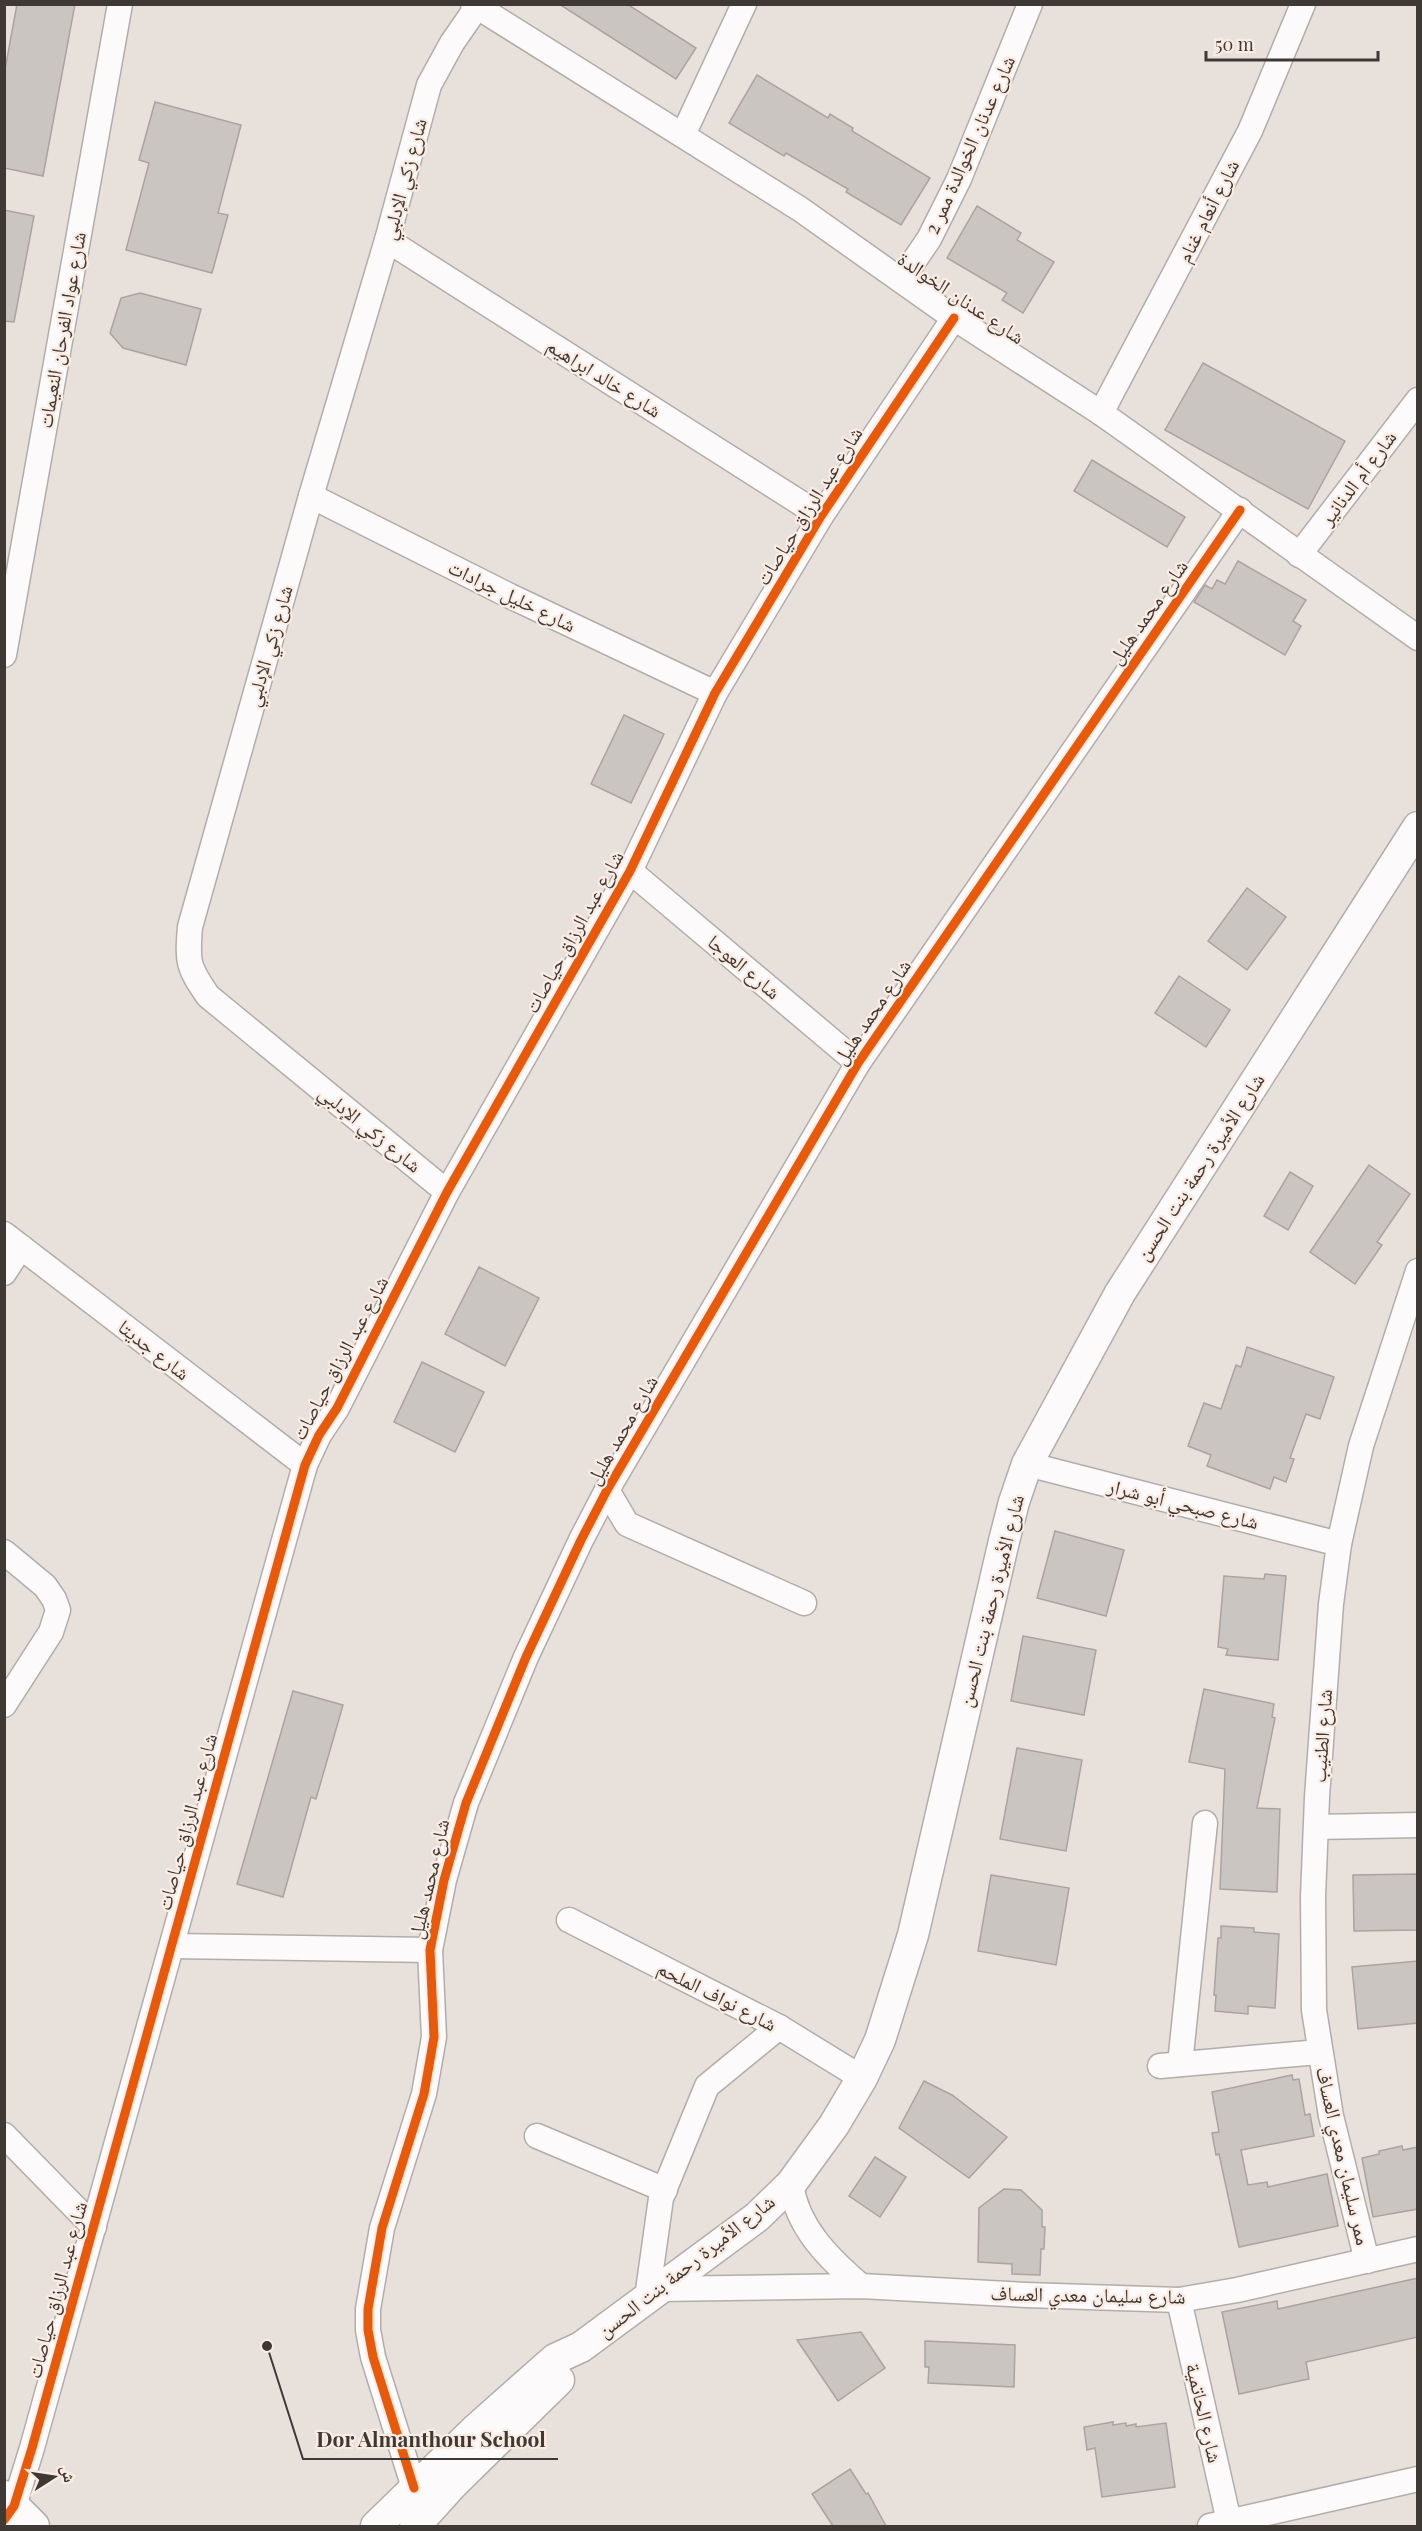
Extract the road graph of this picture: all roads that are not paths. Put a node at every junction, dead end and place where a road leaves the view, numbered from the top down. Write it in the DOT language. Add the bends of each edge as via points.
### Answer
graph roads {
  1 [pos="120,4"];
  2 [pos="744,4"];
  3 [pos="1030,4"];
  4 [pos="1303,4"];
  5 [pos="477,6"];
  6 [pos="683,135"];
  7 [pos="387,240"];
  8 [pos="901,280"];
  9 [pos="954,318"];
  10 [pos="1418,400"];
  11 [pos="1101,413"];
  12 [pos="311,496"];
  13 [pos="1240,510"];
  14 [pos="821,516"];
  15 [pos="1299,555"];
  16 [pos="1418,638"];
  17 [pos="4,655"];
  18 [pos="715,693"];
  19 [pos="1418,827"];
  20 [pos="630,872"];
  21 [pos="858,1063"];
  22 [pos="447,1192"];
  23 [pos="13,1241"];
  24 [pos="1418,1271"];
  25 [pos="4,1273"];
  26 [pos="1028,1464"];
  27 [pos="304,1465"];
  28 [pos="607,1490"];
  29 [pos="1340,1544"];
  30 [pos="4,1552"];
  31 [pos="804,1603"];
  32 [pos="4,1705"];
  33 [pos="1205,1823"];
  34 [pos="1418,1826"];
  35 [pos="1317,1827"];
  36 [pos="569,1920"];
  37 [pos="173,1946"];
  38 [pos="430,1950"];
  39 [pos="778,2027"];
  40 [pos="1319,2052"];
  41 [pos="862,2078"];
  42 [pos="4,2135"];
  43 [pos="537,2136"];
  44 [pos="791,2184"];
  45 [pos="664,2190"];
  46 [pos="94,2227"];
  47 [pos="1418,2249"];
  48 [pos="1367,2261"];
  49 [pos="861,2286"];
  50 [pos="653,2294"];
  51 [pos="1179,2300"];
  52 [pos="580,2347"];
  53 [pos="1418,2479"];
  54 [pos="414,2488"];
  55 [pos="14,2512"];
  56 [pos="1223,2525"];
  57 [pos="376,2526"];
  58 [pos="415,2526"];
  1 -- 17 [label="street, شارع عواد الفرحان النعيمات"];
  2 -- 6 [label="street"];
  3 -- 8 [label="street, شارع عدنان الخوالدة ممر 2" via="959,179 929,239"];
  4 -- 11 [label="street, شارع أنعام غنام" via="1250,131"];
  5 -- 6 [label="street, شارع عدنان الخوالدة"];
  5 -- 7 [label="street, شارع زكي الإدلبي" via="429,85"];
  6 -- 8 [label="street, شارع عدنان الخوالدة" via="800,209"];
  7 -- 12 [label="street, شارع زكي الإدلبي"];
  7 -- 14 [label="street, شارع خالد ابراهيم"];
  8 -- 9 [label="street, شارع عدنان الخوالدة"];
  9 -- 11 [label="street, شارع عدنان الخوالدة"];
  9 -- 14 [label="street, شارع عبد الرزاق حياصات"];
  10 -- 15 [label="street, شارع أم الدنانير"];
  11 -- 13 [label="street, شارع عدنان الخوالدة"];
  12 -- 18 [label="street, شارع خليل جرادات"];
  12 -- 22 [label="street, شارع زكي الإدلبي" via="190,927 191,971 208,996 233,1018"];
  13 -- 15 [label="street, شارع عدنان الخوالدة"];
  13 -- 21 [label="street, شارع محمد هليل"];
  14 -- 18 [label="street, شارع عبد الرزاق حياصات"];
  15 -- 16 [label="street, شارع عدنان الخوالدة"];
  18 -- 20 [label="street, شارع عبد الرزاق حياصات"];
  19 -- 26 [label="street, شارع الأميرة رحمة بنت الحسن" via="1120,1293"];
  20 -- 21 [label="street, شارع العوجا"];
  20 -- 22 [label="street, شارع عبد الرزاق حياصات"];
  21 -- 28 [label="street, شارع محمد هليل"];
  22 -- 27 [label="street, شارع عبد الرزاق حياصات"];
  23 -- 25 [label="street"];
  23 -- 27 [label="street, شارع جديتا"];
  24 -- 29 [label="street, شارع الطنيب" via="1360,1446"];
  26 -- 29 [label="street, شارع صبحي أبو شرار"];
  26 -- 41 [label="street, شارع الأميرة رحمة بنت الحسن" via="1004,1541 913,1935 883,2031"];
  27 -- 37 [label="street, شارع عبد الرزاق حياصات"];
  28 -- 31 [label="street" via="627,1524"];
  28 -- 38 [label="street, شارع محمد هليل" via="526,1657 466,1803 444,1880"];
  29 -- 35 [label="street, شارع الطنيب" via="1330,1626"];
  30 -- 32 [label="street" via="45,1586 58,1610 51,1632"];
  33 -- 40 [label="street" via="1170,2065"];
  34 -- 35 [label="street"];
  35 -- 40 [label="street, شارع الطنيب" via="1313,1959"];
  36 -- 39 [label="street, شارع نواف الملحم"];
  37 -- 38 [label="street, شارع محمد هليل"];
  37 -- 46 [label="street, شارع عبد الرزاق حياصات"];
  38 -- 54 [label="street, شارع محمد هليل" via="434,2037 426,2083 382,2228 368,2309 373,2357"];
  39 -- 41 [label="street, شارع نواف الملحم"];
  39 -- 45 [label="street" via="707,2086"];
  40 -- 48 [label="street, ممر سليمان معدي العساف"];
  41 -- 44 [label="street, شارع الأميرة رحمة بنت الحسن"];
  42 -- 46 [label="street"];
  43 -- 45 [label="street"];
  44 -- 49 [label="street" via="793,2202 806,2228 836,2265"];
  44 -- 50 [label="street, شارع الأميرة رحمة بنت الحسن" via="757,2217"];
  45 -- 50 [label="street"];
  46 -- 55 [label="street, شارع عبد الرزاق حياصات"];
  47 -- 48 [label="street, شارع سليمان معدي العساف"];
  48 -- 51 [label="street, شارع سليمان معدي العساف"];
  49 -- 50 [label="street, شارع سليمان معدي العساف"];
  49 -- 51 [label="street, شارع سليمان معدي العساف"];
  50 -- 52 [label="street, شارع الأميرة رحمة بنت الحسن"];
  51 -- 56 [label="street, شارع الحاتمية"];
  52 -- 54 [label="street, شارع الأميرة رحمة بنت الحسن" via="555,2360"];
  52 -- 58 [label="street, شارع الأميرة رحمة بنت الحسن" via="570,2368"];
  53 -- 56 [label="street"];
  54 -- 57 [label="street, شارع الأميرة رحمة بنت الحسن"];
}
